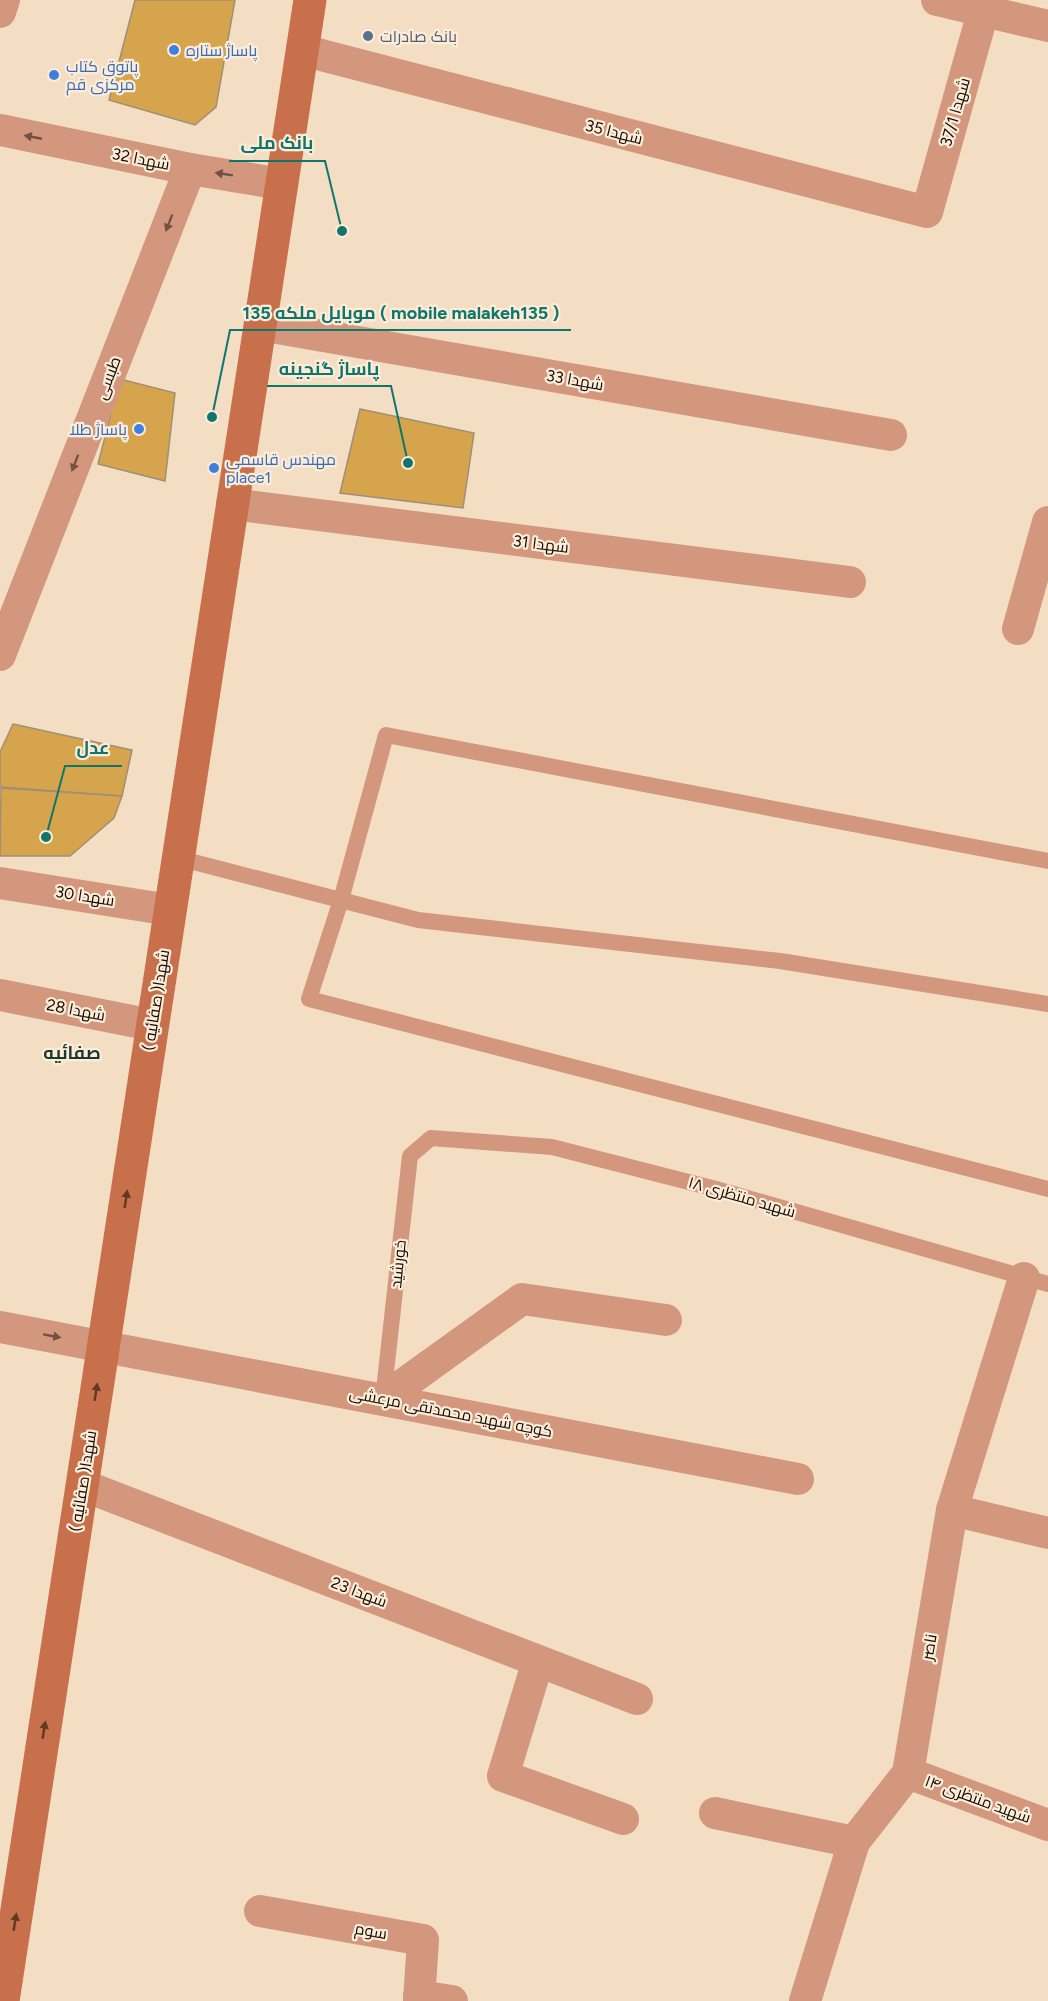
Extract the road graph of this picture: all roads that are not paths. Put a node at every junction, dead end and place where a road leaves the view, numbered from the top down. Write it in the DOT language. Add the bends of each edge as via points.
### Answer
graph roads {
  1 [pos="4,0"];
  2 [pos="310,0"];
  3 [pos="937,0"];
  4 [pos="0,12"];
  5 [pos="984,12"];
  6 [pos="1048,26"];
  7 [pos="302,50"];
  8 [pos="0,130"];
  9 [pos="190,169"];
  10 [pos="282,184"];
  11 [pos="927,212"];
  12 [pos="260,325"];
  13 [pos="891,435"];
  14 [pos="232,504"];
  15 [pos="1048,522"];
  16 [pos="850,582"];
  17 [pos="1018,629"];
  18 [pos="0,655"];
  19 [pos="178,858"];
  20 [pos="1048,861"];
  21 [pos="0,883"];
  22 [pos="341,900"];
  23 [pos="170,910"];
  24 [pos="0,995"];
  25 [pos="1048,1004"];
  26 [pos="152,1025"];
  27 [pos="431,1138"];
  28 [pos="1048,1189"];
  29 [pos="1036,1281"];
  30 [pos="666,1320"];
  31 [pos="0,1327"];
  32 [pos="104,1346"];
  33 [pos="383,1399"];
  34 [pos="798,1479"];
  35 [pos="82,1485"];
  36 [pos="952,1510"];
  37 [pos="1048,1533"];
  38 [pos="538,1661"];
  39 [pos="637,1699"];
  40 [pos="908,1773"];
  41 [pos="715,1813"];
  42 [pos="623,1819"];
  43 [pos="1048,1825"];
  44 [pos="854,1842"];
  45 [pos="260,1911"];
  46 [pos="419,1999"];
  47 [pos="3,2001"];
  48 [pos="453,2001"];
  49 [pos="805,2001"];
  1 -- 4 [label="street"];
  2 -- 7 [label="main road, شهدا( صفائیه )"];
  3 -- 5 [label="street"];
  5 -- 6 [label="street"];
  5 -- 11 [label="street, شهدا 37/1"];
  7 -- 10 [label="main road, شهدا( صفائیه )"];
  7 -- 11 [label="street, شهدا 35"];
  9 -- 8 [label="street, شهدا 32, one-way"];
  10 -- 9 [label="street, شهدا 32, one-way"];
  9 -- 18 [label="street, طبسی, one-way"];
  10 -- 12 [label="main road, شهدا( صفائیه )"];
  12 -- 13 [label="street, شهدا 33"];
  12 -- 14 [label="main road, شهدا( صفائیه )"];
  14 -- 16 [label="street, شهدا 31"];
  14 -- 19 [label="main road, شهدا( صفائیه )"];
  15 -- 17 [label="street"];
  19 -- 22 [label="lane"];
  19 -- 23 [label="main road, شهدا( صفائیه )"];
  20 -- 22 [label="lane" via="386,735"];
  21 -- 23 [label="street, شهدا 30"];
  22 -- 25 [label="lane" via="418,920 780,961"];
  22 -- 28 [label="lane" via="309,999"];
  23 -- 26 [label="main road, شهدا( صفائیه )"];
  24 -- 26 [label="street, شهدا 28"];
  32 -- 26 [label="main road, شهدا( صفائیه ), one-way"];
  27 -- 29 [label="lane, شهید منتظری ۱۸" via="552,1148 716,1189"];
  27 -- 33 [label="lane, خورشید" via="410,1156"];
  29 -- 36 [label="street, ناصر"];
  30 -- 33 [label="street" via="522,1299"];
  31 -- 32 [label="street, کوچه شهید محمدتقی مرعشی, one-way"];
  32 -- 33 [label="street, کوچه شهید محمدتقی مرعشی"];
  35 -- 32 [label="main road, شهدا( صفائیه ), one-way"];
  33 -- 34 [label="street, کوچه شهید محمدتقی مرعشی"];
  35 -- 38 [label="street, شهدا 23"];
  47 -- 35 [label="main road, شهدا( صفائیه ), one-way"];
  36 -- 37 [label="street"];
  36 -- 40 [label="street, ناصر"];
  38 -- 39 [label="street, شهدا 23"];
  38 -- 42 [label="street" via="503,1776"];
  40 -- 43 [label="street, شهید منتظری ۱۴"];
  40 -- 44 [label="street, ناصر"];
  41 -- 44 [label="street"];
  44 -- 49 [label="street, ناصر"];
  45 -- 46 [label="street, سوم" via="423,1940"];
  46 -- 48 [label="street"];
}
